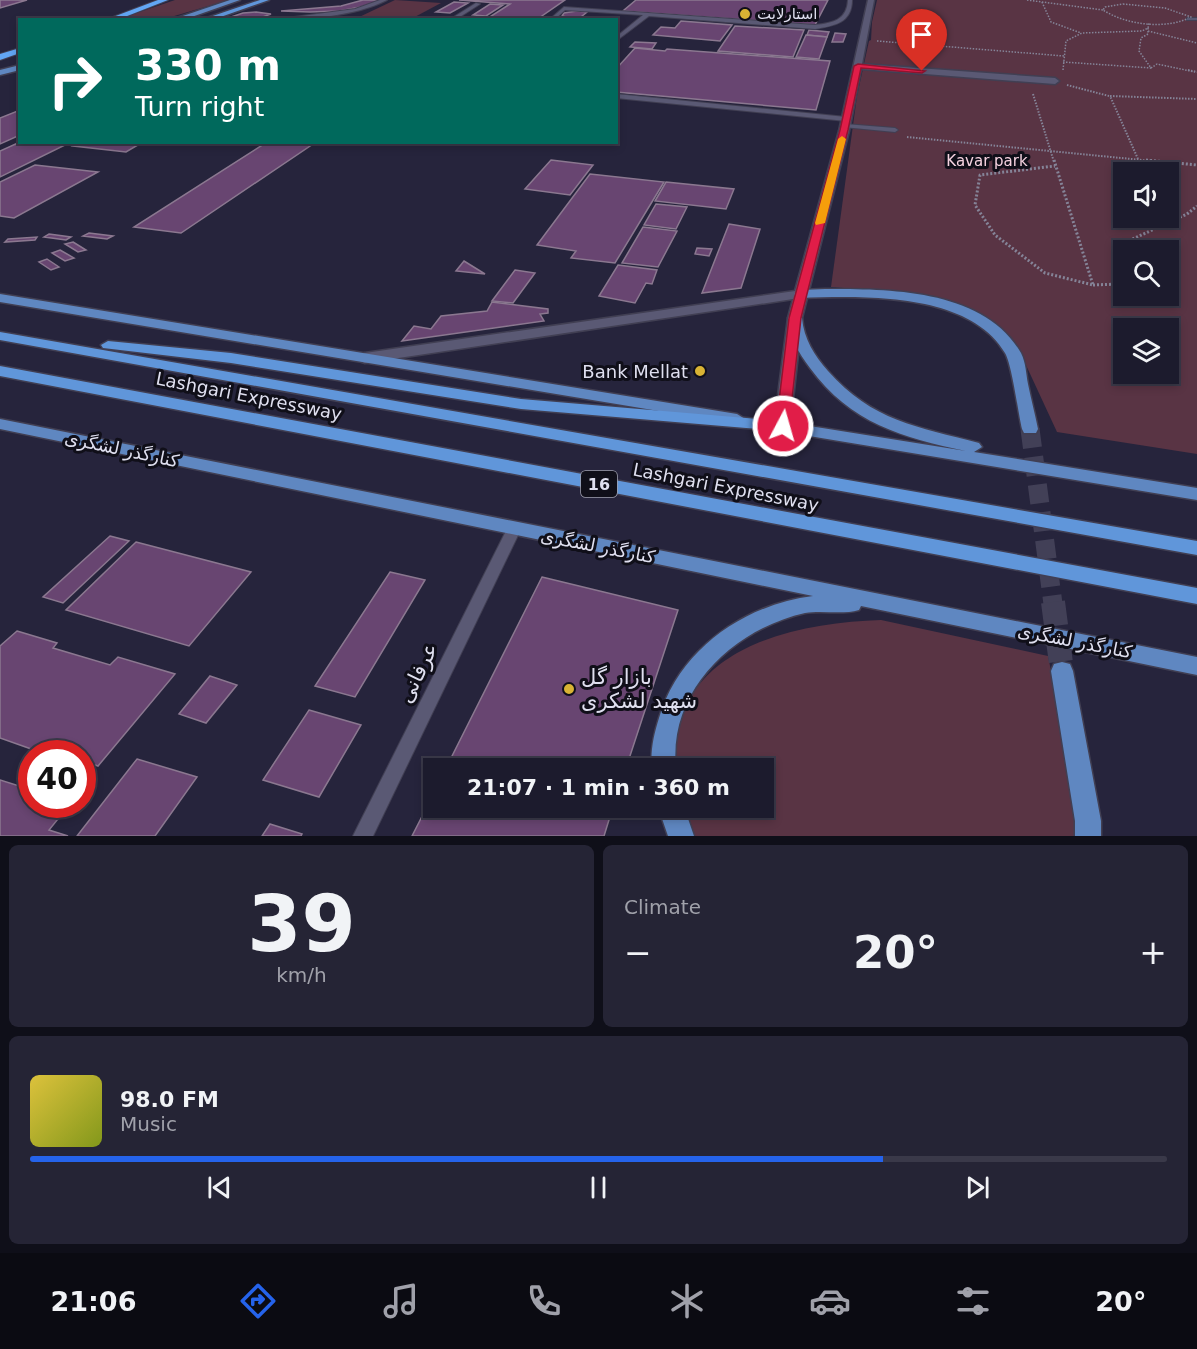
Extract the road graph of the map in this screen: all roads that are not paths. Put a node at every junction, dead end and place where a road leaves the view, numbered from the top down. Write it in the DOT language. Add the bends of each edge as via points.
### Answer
graph roads {
  1 [pos="165,0"];
  2 [pos="237,0"];
  3 [pos="248,0"];
  4 [pos="266,0"];
  5 [pos="385,0"];
  6 [pos="850,0"];
  7 [pos="871,0"];
  8 [pos="478,4"];
  9 [pos="647,15"];
  10 [pos="114,18"];
  11 [pos="180,18"];
  12 [pos="193,18"];
  13 [pos="210,18"];
  14 [pos="288,18"];
  15 [pos="454,18"];
  16 [pos="553,18"];
  17 [pos="1189,19"];
  18 [pos="1197,19"];
  19 [pos="618,38"];
  20 [pos="18,51"];
  21 [pos="0,57"];
  22 [pos="858,66"];
  23 [pos="18,68"];
  24 [pos="0,73"];
  25 [pos="18,73"];
  26 [pos="0,78"];
  27 [pos="1055,81"];
  28 [pos="618,96"];
  29 [pos="846,122"];
  30 [pos="895,130"];
  31 [pos="801,294"];
  32 [pos="0,298"];
  33 [pos="795,318"];
  34 [pos="0,336"];
  35 [pos="20,339"];
  36 [pos="365,358"];
  37 [pos="0,371"];
  38 [pos="0,424"];
  39 [pos="783,426"];
  40 [pos="1030,429"];
  41 [pos="1048,470"];
  42 [pos="1197,494"];
  43 [pos="514,529"];
  44 [pos="1197,548"];
  45 [pos="1197,596"];
  46 [pos="882,603"];
  47 [pos="1197,666"];
  48 [pos="1062,671"];
  49 [pos="662,758"];
  50 [pos="675,818"];
  51 [pos="363,836"];
  52 [pos="681,836"];
  53 [pos="1088,836"];
  1 -- 10 [label="highway"];
  2 -- 11 [label="main road"];
  3 -- 12 [label="main road"];
  4 -- 13 [label="highway"];
  5 -- 14 [label="lane" via="364,8"];
  6 -- 9 [label="lane" via="845,20 814,27"];
  7 -- 22 [label="street"];
  8 -- 15 [label="lane"];
  9 -- 16 [label="lane" via="564,8"];
  9 -- 19 [label="lane"];
  17 -- 18 [label="lane"];
  20 -- 21 [label="highway"];
  22 -- 27 [label="street"];
  22 -- 29 [label="street"];
  23 -- 24 [label="main road"];
  25 -- 26 [label="main road"];
  28 -- 29 [label="lane"];
  29 -- 30 [label="lane"];
  29 -- 31 [label="street"];
  31 -- 33 [label="street"];
  31 -- 36 [label="street"];
  31 -- 40 [label="main road" via="902,296 942,305 980,322 996,332 1014,354"];
  32 -- 36 [label="main road"];
  33 -- 39 [label="street"];
  33 -- 41 [label="main road" via="796,333 808,356 845,396 870,416 928,437 1029,459"];
  34 -- 35 [label="highway, Lashgari Expressway / 16"];
  35 -- 39 [label="highway" via="182,351 521,405"];
  35 -- 44 [label="highway, Lashgari Expressway / 16"];
  36 -- 39 [label="main road"];
  37 -- 45 [label="highway, Lashgari Expressway / 16"];
  38 -- 43 [label="main road, کنارگذر لشگری"];
  39 -- 41 [label="main road"];
  41 -- 42 [label="main road"];
  43 -- 46 [label="main road, کنارگذر لشگری"];
  43 -- 51 [label="lane, عرفانی"];
  46 -- 47 [label="main road, کنارگذر لشگری"];
  46 -- 49 [label="main road" via="804,605 749,624 723,639 686,680 672,709"];
  48 -- 53 [label="main road"];
  50 -- 52 [label="main road"];
}
